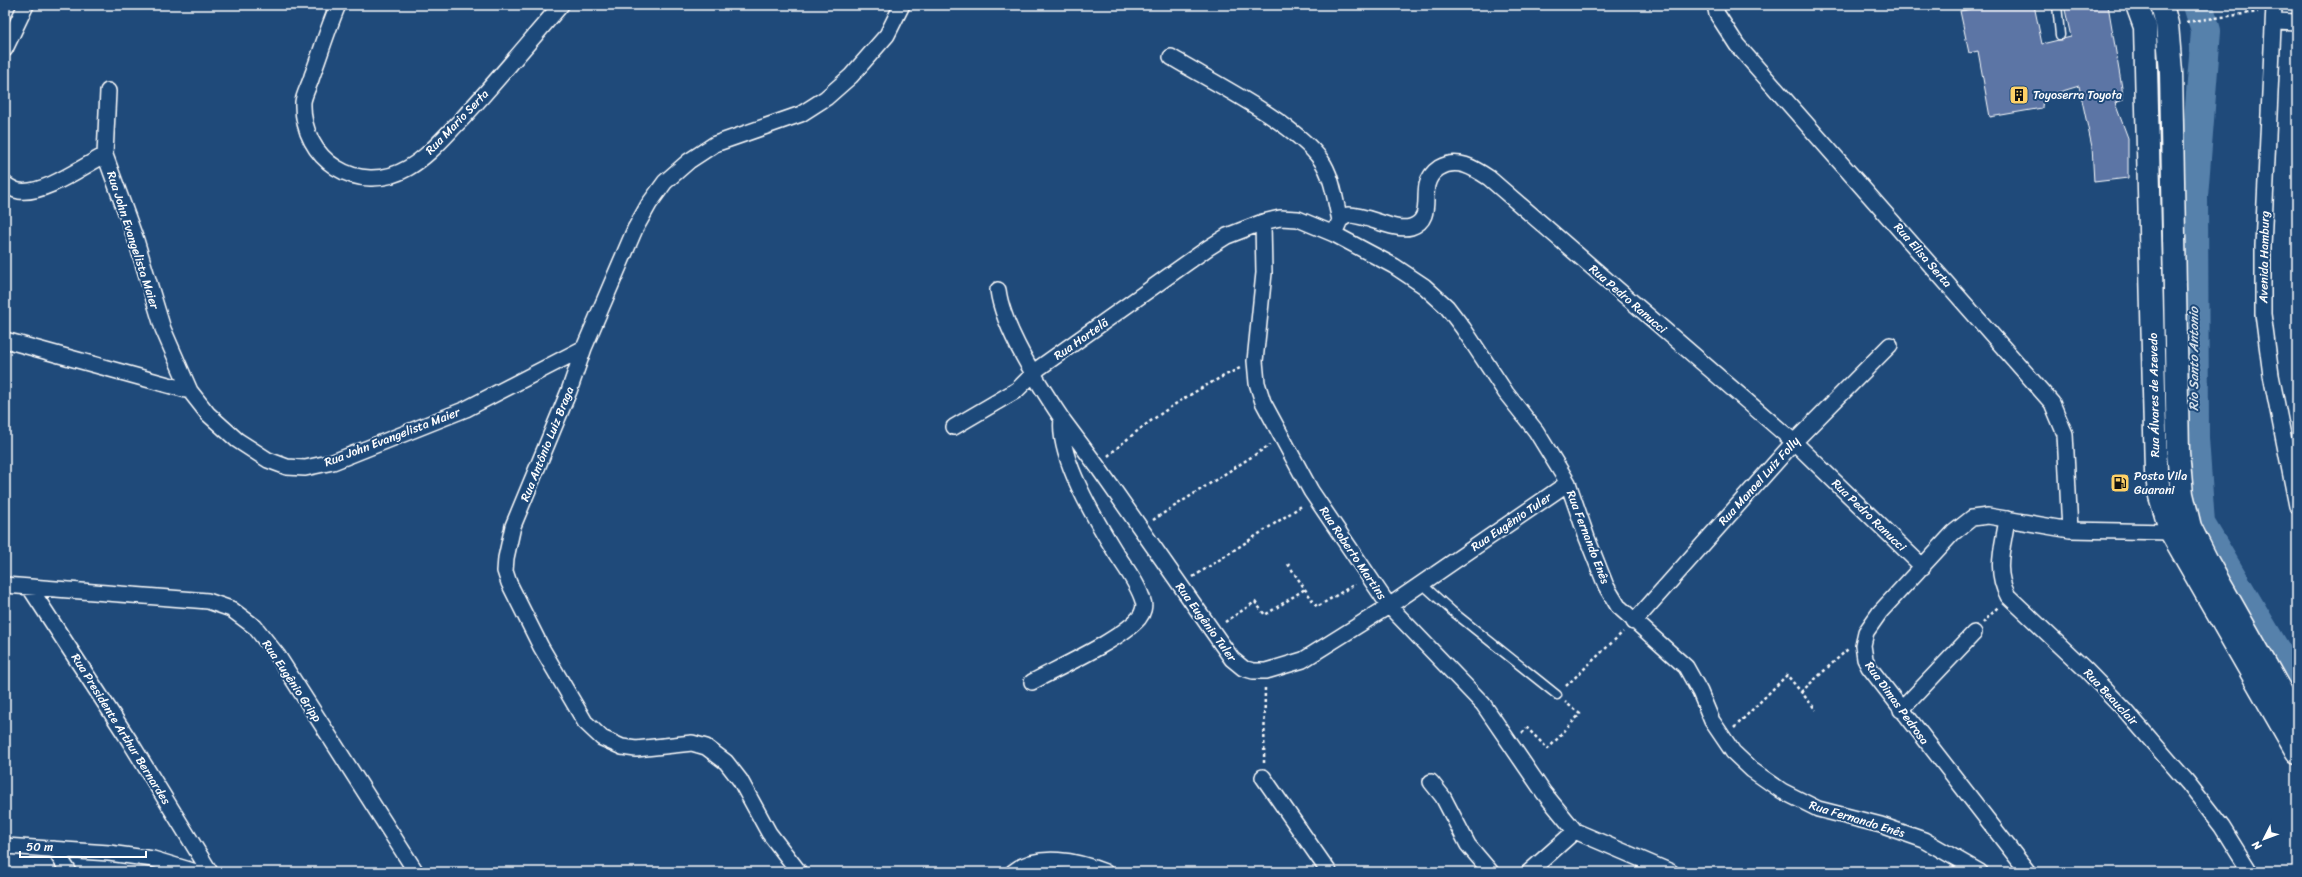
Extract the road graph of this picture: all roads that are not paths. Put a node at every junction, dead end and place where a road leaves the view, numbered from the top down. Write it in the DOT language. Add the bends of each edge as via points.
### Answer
graph roads {
  1 [pos="26,5"];
  2 [pos="561,5"];
  3 [pos="902,5"];
  4 [pos="1715,5"];
  5 [pos="2057,5"];
  6 [pos="2138,5"];
  7 [pos="2162,5"];
  8 [pos="2274,5"];
  9 [pos="337,6"];
  10 [pos="2275,21"];
  11 [pos="2297,22"];
  12 [pos="2060,35"];
  13 [pos="5,49"];
  14 [pos="1171,57"];
  15 [pos="108,91"];
  16 [pos="105,155"];
  17 [pos="5,184"];
  18 [pos="1263,222"];
  19 [pos="1337,227"];
  20 [pos="1208,248"];
  21 [pos="998,290"];
  22 [pos="5,340"];
  23 [pos="1890,345"];
  24 [pos="584,348"];
  25 [pos="1033,374"];
  26 [pos="190,391"];
  27 [pos="1062,419"];
  28 [pos="954,427"];
  29 [pos="1794,442"];
  30 [pos="1568,483"];
  31 [pos="2297,506"];
  32 [pos="2007,519"];
  33 [pos="2180,529"];
  34 [pos="2070,530"];
  35 [pos="1923,567"];
  36 [pos="1421,584"];
  37 [pos="5,585"];
  38 [pos="30,588"];
  39 [pos="1389,606"];
  40 [pos="1634,622"];
  41 [pos="1974,633"];
  42 [pos="1032,682"];
  43 [pos="1557,695"];
  44 [pos="1901,710"];
  45 [pos="2297,720"];
  46 [pos="2297,752"];
  47 [pos="1263,777"];
  48 [pos="1431,782"];
  49 [pos="1575,831"];
  50 [pos="5,846"];
  51 [pos="54,850"];
  52 [pos="1661,870"];
  53 [pos="69,872"];
  54 [pos="196,872"];
  55 [pos="210,872"];
  56 [pos="416,872"];
  57 [pos="799,872"];
  58 [pos="1013,872"];
  59 [pos="1105,872"];
  60 [pos="1329,872"];
  61 [pos="1491,872"];
  62 [pos="1528,872"];
  63 [pos="1980,872"];
  64 [pos="2028,872"];
  65 [pos="2250,872"];
  1 -- 13 [label="street"];
  2 -- 9 [label="street, Rua Mario Serta" via="476,104 434,148 409,167 388,178 369,179 332,167 317,149 306,127 303,101"];
  3 -- 24 [label="street, Rua Antônio Luiz Braga" via="887,35 851,76 826,98 801,114 715,144 689,161 665,182 635,229"];
  4 -- 34 [label="street, Rua Elisa Serta" via="1717,14 1737,45 2052,403 2065,434"];
  5 -- 12 [label="lane"];
  6 -- 33 [label="main road, Rua Álvares de Azevedo" via="2144,27 2156,472 2160,496"];
  7 -- 33 [label="main road, Rua Álvares de Azevedo" via="2167,24 2171,72 2178,453 2182,494"];
  8 -- 10 [label="street, Avenida Hamburg"];
  10 -- 11 [label="street"];
  10 -- 31 [label="street, Avenida Hamburg" via="2263,246 2263,314 2271,375"];
  14 -- 19 [label="street" via="1275,119 1303,141 1321,160 1329,176"];
  15 -- 16 [label="street, Rua John Evangelista Maier"];
  16 -- 17 [label="street, Rua John Evangelista Maier" via="46,187 18,191"];
  16 -- 26 [label="street, Rua John Evangelista Maier" via="136,240 162,329"];
  18 -- 19 [label="street, Rua Fernando Enês" via="1280,218 1298,219"];
  18 -- 20 [label="street, Rua Fernando Enês" via="1227,236"];
  18 -- 39 [label="street, Rua Roberto Martins" via="1264,273 1255,361 1263,402 1315,497"];
  19 -- 29 [label="street, Rua Pedro Ranucci" via="1348,214 1353,214 1398,227 1410,227 1419,222 1426,212 1427,185 1434,171 1447,163 1471,166 1489,178"];
  19 -- 30 [label="street, Rua Fernando Enês" via="1424,286 1447,307 1506,393 1536,431"];
  20 -- 25 [label="street, Rua Hortelã"];
  21 -- 25 [label="street, Rua Eugênio Tuler" via="1000,307"];
  22 -- 26 [label="street"];
  23 -- 29 [label="street, Rua Manoel Luiz Folly"];
  24 -- 26 [label="street, Rua John Evangelista Maier" via="466,409 333,462 305,468 287,467 268,460 237,440 208,414"];
  24 -- 57 [label="street, Rua Antônio Luiz Braga" via="513,526 505,571 509,583 541,647 585,722 602,738 636,749 692,743 706,747 726,762 740,780 769,833"];
  25 -- 27 [label="street, Rua Eugênio Tuler"];
  25 -- 28 [label="street, Rua Hortelã" via="1017,390"];
  27 -- 39 [label="street, Rua Eugênio Tuler" via="1211,631 1238,664 1253,671 1266,671 1303,660"];
  27 -- 42 [label="street" via="1061,438 1079,485 1100,528 1143,600 1144,607 1139,618 1097,648"];
  29 -- 35 [label="street, Rua Pedro Ranucci"];
  29 -- 40 [label="street, Rua Manoel Luiz Folly"];
  30 -- 36 [label="street, Rua Eugênio Tuler"];
  30 -- 40 [label="street, Rua Fernando Enês" via="1606,586 1618,606"];
  32 -- 34 [label="street, Rua Dimas Pedrosa"];
  32 -- 35 [label="street, Rua Dimas Pedrosa" via="1979,516 1962,524"];
  32 -- 65 [label="street, Rua Beauclair" via="1999,573 2008,596 2130,716 2218,822"];
  33 -- 34 [label="street, Rua Dimas Pedrosa"];
  33 -- 45 [label="main road, Rua Álvares de Azevedo" via="2211,570"];
  33 -- 46 [label="main road, Rua Álvares de Azevedo"];
  35 -- 44 [label="street, Rua Dimas Pedrosa" via="1880,612 1866,632 1863,645 1865,659"];
  36 -- 39 [label="street, Rua Eugênio Tuler"];
  36 -- 43 [label="lane" via="1452,612"];
  37 -- 38 [label="street, Rua Eugênio Gripp"];
  38 -- 55 [label="street, Rua Presidente Arthur Bernardes" via="129,740"];
  38 -- 56 [label="street, Rua Eugênio Gripp" via="208,601 231,609 255,628 278,656"];
  39 -- 49 [label="street, Rua Roberto Martins" via="1483,704 1544,793"];
  40 -- 63 [label="street, Rua Fernando Enês" via="1686,667 1712,721 1734,752 1752,770 1782,791 1818,809 1881,825 1924,840"];
  41 -- 44 [label="street"];
  44 -- 64 [label="street, Rua Dimas Pedrosa"];
  47 -- 60 [label="street"];
  48 -- 61 [label="street" via="1443,797 1468,845"];
  49 -- 52 [label="street"];
  49 -- 62 [label="street"];
  50 -- 51 [label="street"];
  51 -- 53 [label="street"];
  51 -- 54 [label="street" via="153,859"];
  58 -- 59 [label="street" via="1030,863 1044,861 1065,861"];
}
